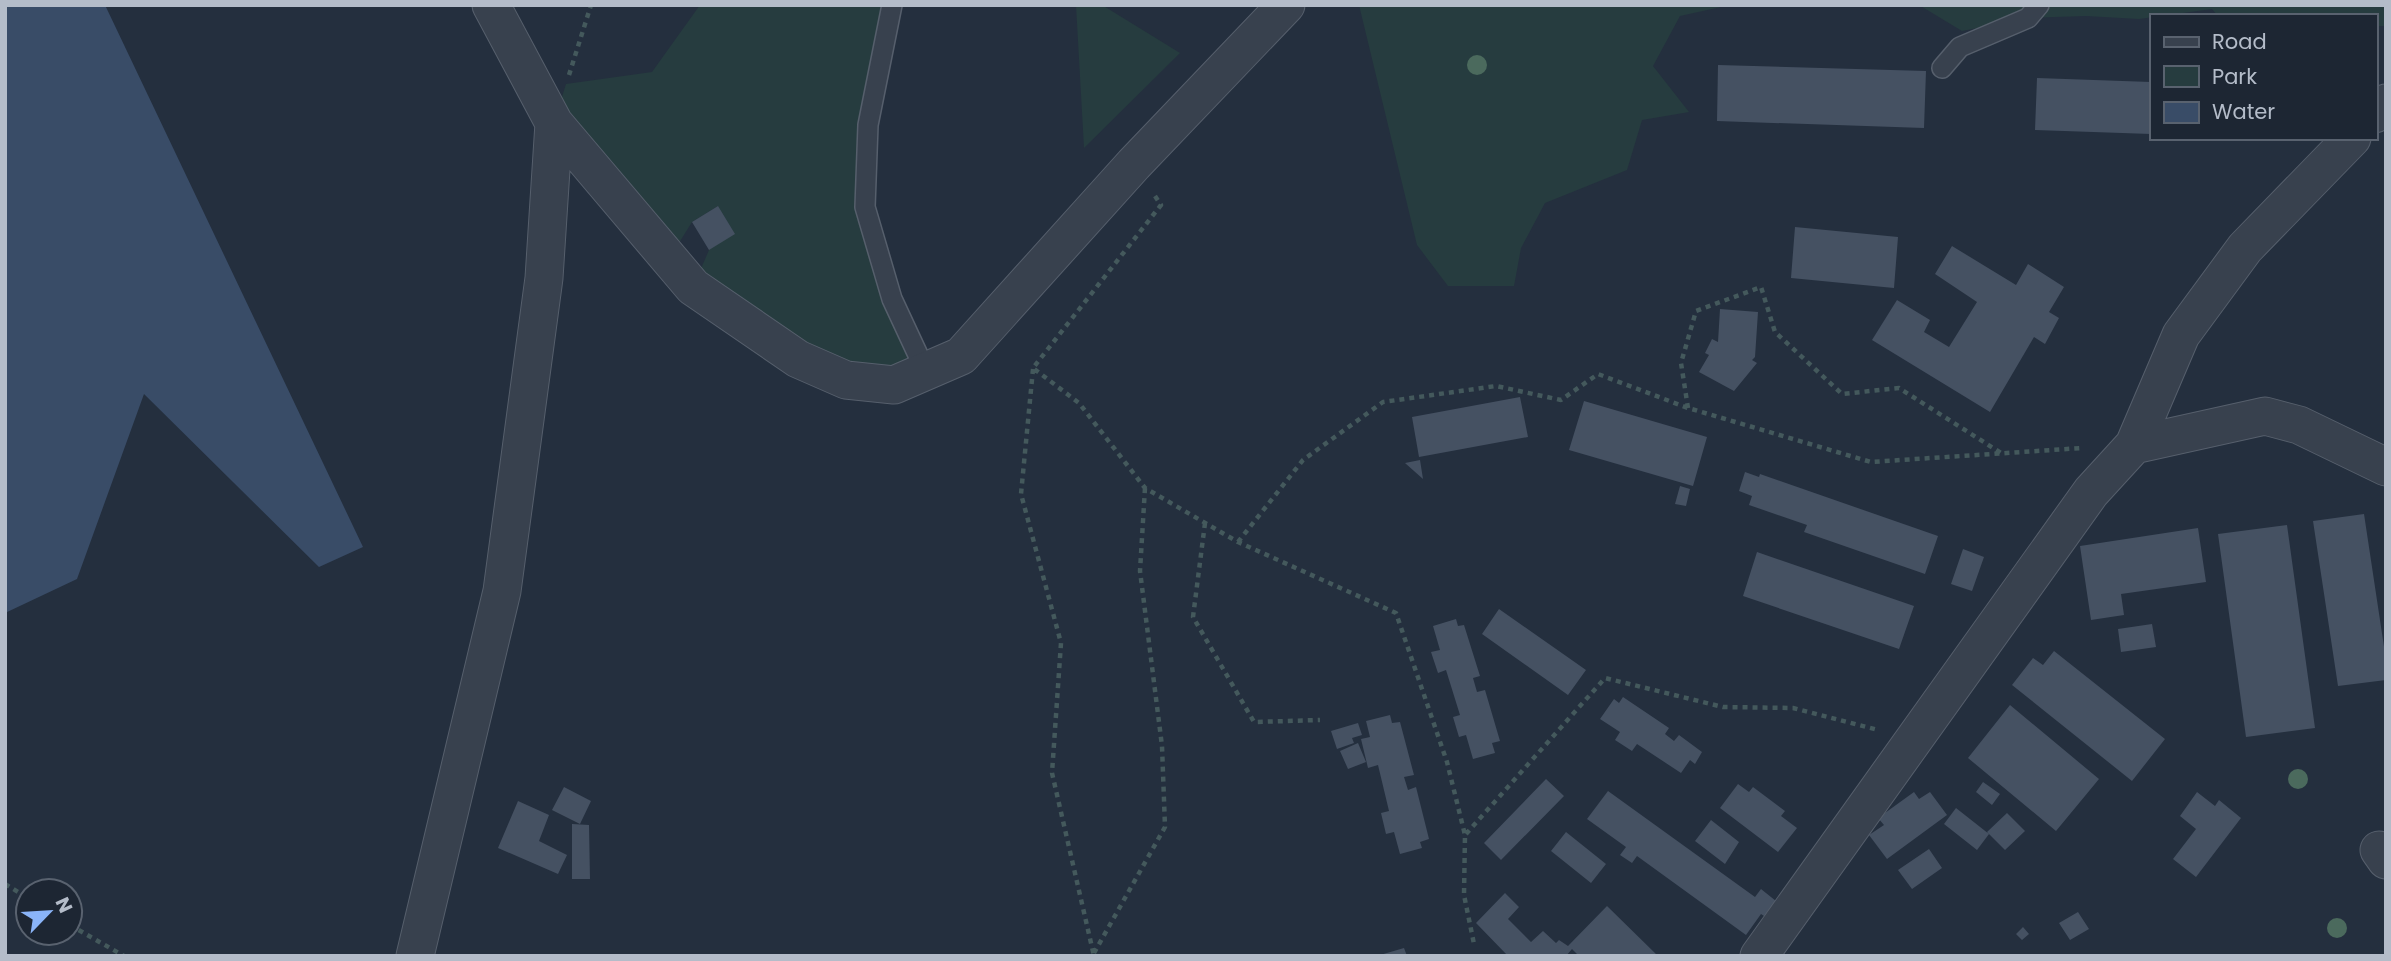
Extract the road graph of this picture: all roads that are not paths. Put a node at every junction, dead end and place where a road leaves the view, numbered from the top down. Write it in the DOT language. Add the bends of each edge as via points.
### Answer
graph roads {
  1 [pos="491,5"];
  2 [pos="892,5"];
  3 [pos="1286,5"];
  4 [pos="2039,5"];
  5 [pos="1942,68"];
  6 [pos="554,123"];
  7 [pos="2350,140"];
  8 [pos="926,372"];
  9 [pos="2134,445"];
  10 [pos="2386,467"];
  11 [pos="415,956"];
  12 [pos="1759,956"];
  1 -- 6 [label="street"];
  2 -- 8 [label="lane" via="868,125 864,207 892,299"];
  3 -- 8 [label="street" via="1128,170 961,356"];
  4 -- 5 [label="lane" via="2028,18 1960,47"];
  6 -- 8 [label="street" via="693,287 799,359 846,380 894,385"];
  6 -- 11 [label="street" via="544,278 502,591"];
  7 -- 9 [label="street" via="2245,248 2181,335"];
  9 -- 10 [label="street" via="2265,415 2299,425"];
  9 -- 12 [label="street" via="2091,492"];
}
